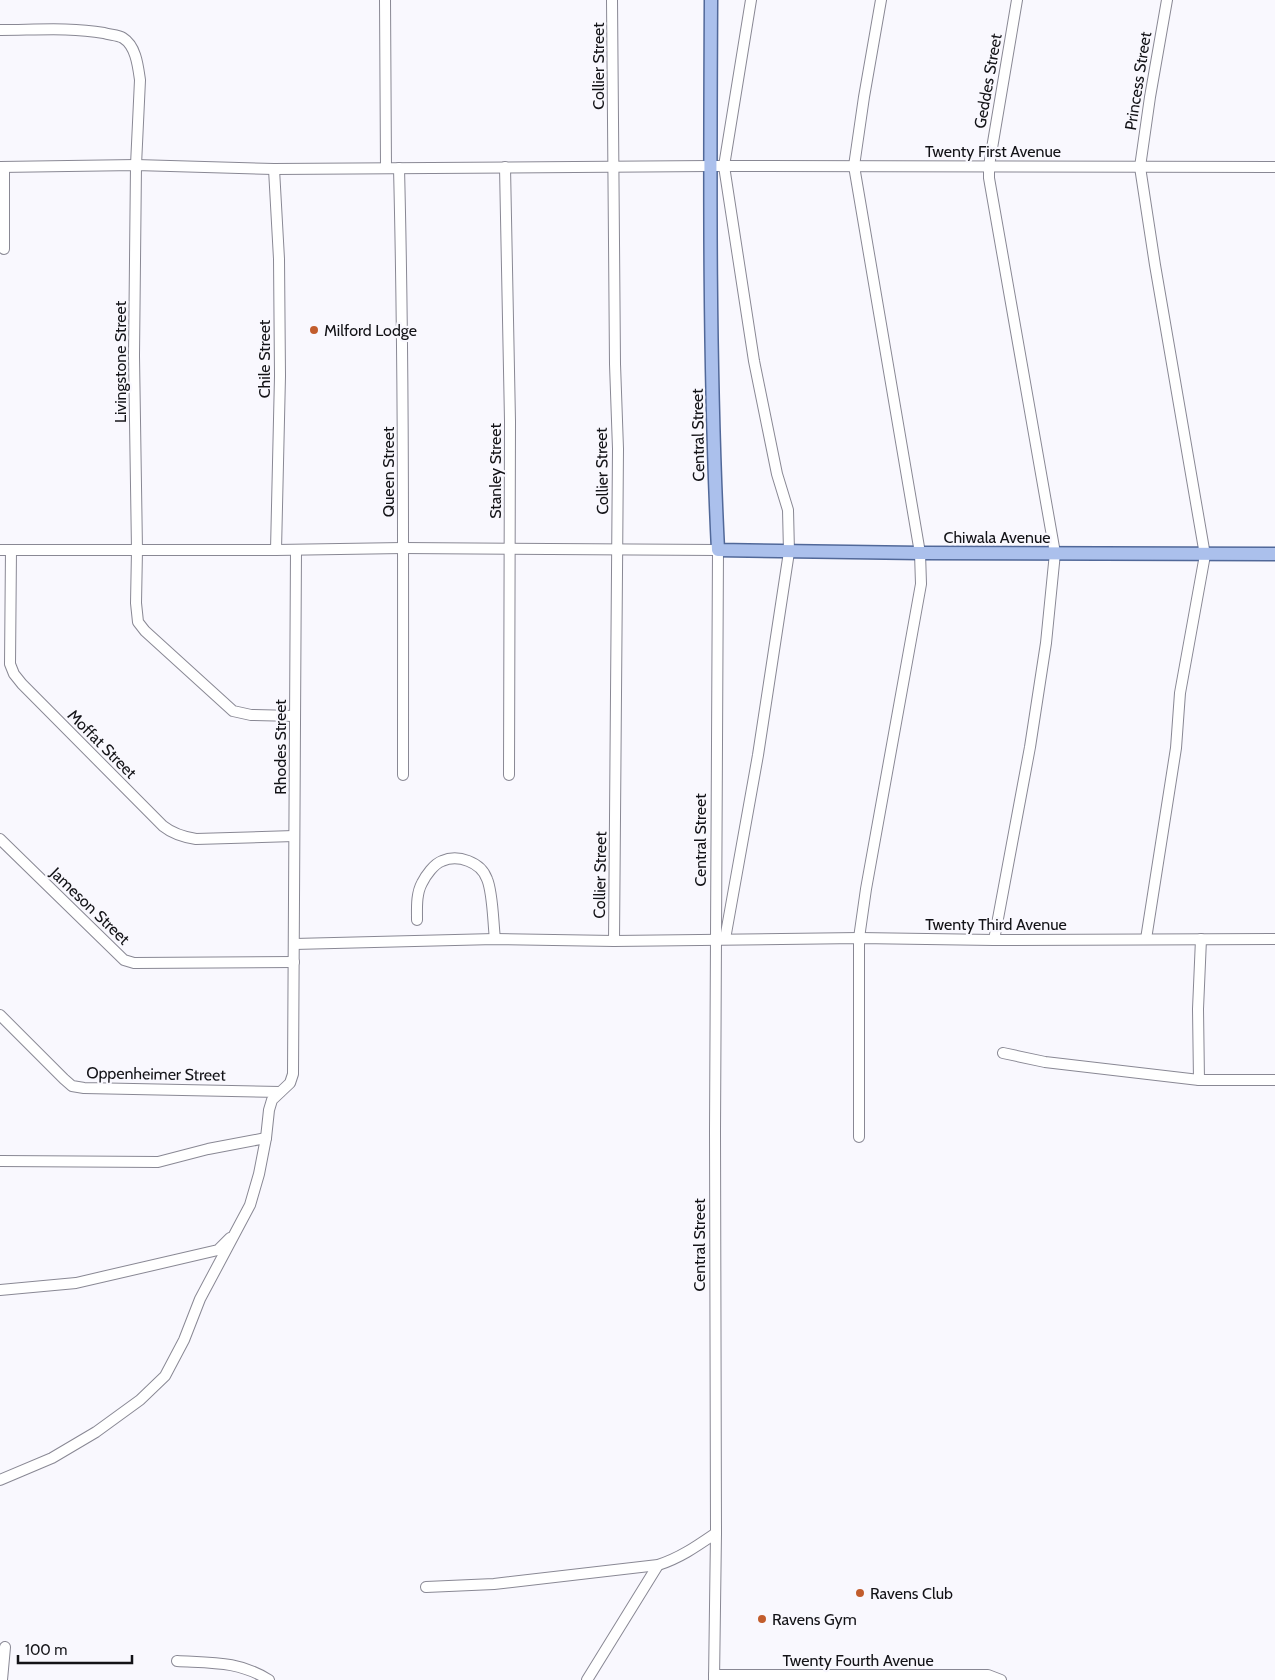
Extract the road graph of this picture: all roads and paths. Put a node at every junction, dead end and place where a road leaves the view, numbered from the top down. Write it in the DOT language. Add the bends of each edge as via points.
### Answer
graph roads {
  1 [pos="384,0"];
  2 [pos="612,0"];
  3 [pos="711,0"];
  4 [pos="751,0"];
  5 [pos="881,0"];
  6 [pos="1017,0"];
  7 [pos="1167,0"];
  8 [pos="0,30"];
  9 [pos="136,165"];
  10 [pos="710,166"];
  11 [pos="724,166"];
  12 [pos="854,166"];
  13 [pos="989,166"];
  14 [pos="2,167"];
  15 [pos="505,167"];
  16 [pos="613,167"];
  17 [pos="1140,167"];
  18 [pos="1275,167"];
  19 [pos="274,168"];
  20 [pos="386,168"];
  21 [pos="399,168"];
  22 [pos="4,249"];
  23 [pos="403,548"];
  24 [pos="0,550"];
  25 [pos="11,550"];
  26 [pos="137,550"];
  27 [pos="276,550"];
  28 [pos="296,550"];
  29 [pos="509,550"];
  30 [pos="618,550"];
  31 [pos="718,550"];
  32 [pos="790,552"];
  33 [pos="920,553"];
  34 [pos="1055,554"];
  35 [pos="1275,554"];
  36 [pos="1205,555"];
  37 [pos="295,716"];
  38 [pos="403,775"];
  39 [pos="509,775"];
  40 [pos="294,836"];
  41 [pos="0,839"];
  42 [pos="417,920"];
  43 [pos="859,938"];
  44 [pos="495,939"];
  45 [pos="1146,939"];
  46 [pos="1201,939"];
  47 [pos="1275,939"];
  48 [pos="721,940"];
  49 [pos="994,940"];
  50 [pos="614,941"];
  51 [pos="294,944"];
  52 [pos="294,962"];
  53 [pos="0,1015"];
  54 [pos="1003,1053"];
  55 [pos="1199,1080"];
  56 [pos="1275,1080"];
  57 [pos="280,1092"];
  58 [pos="860,1137"];
  59 [pos="266,1138"];
  60 [pos="0,1161"];
  61 [pos="237,1231"];
  62 [pos="0,1290"];
  63 [pos="0,1480"];
  64 [pos="716,1533"];
  65 [pos="658,1565"];
  66 [pos="426,1587"];
  67 [pos="5,1647"];
  68 [pos="177,1661"];
  69 [pos="880,1677"];
  70 [pos="714,1678"];
  71 [pos="759,1678"];
  72 [pos="2,1680"];
  73 [pos="270,1680"];
  74 [pos="587,1680"];
  75 [pos="1001,1680"];
  1 -- 20 [label="street"];
  2 -- 16 [label="street, Collier Street"];
  3 -- 10 [label="main road, Central Street"];
  4 -- 11 [label="street"];
  5 -- 12 [label="street"];
  6 -- 13 [label="street, Geddes Street"];
  7 -- 17 [label="street, Princess Street"];
  8 -- 9 [label="street, Livingstone Street" via="60,28 124,38 133,50 140,80"];
  9 -- 14 [label="street, Twenty First Avenue"];
  9 -- 19 [label="street, Twenty First Avenue"];
  9 -- 26 [label="street, Livingstone Street"];
  10 -- 11 [label="street, Twenty First Avenue"];
  10 -- 16 [label="street, Twenty First Avenue"];
  10 -- 31 [label="main road, Central Street"];
  11 -- 12 [label="street, Twenty First Avenue"];
  11 -- 32 [label="street" via="756,370 777,474 788,510"];
  12 -- 13 [label="street, Twenty First Avenue"];
  12 -- 33 [label="street"];
  13 -- 17 [label="street, Twenty First Avenue"];
  13 -- 34 [label="street, Geddes Street"];
  14 -- 22 [label="street"];
  15 -- 16 [label="street, Twenty First Avenue"];
  15 -- 21 [label="street, Twenty First Avenue"];
  15 -- 29 [label="street, Stanley Street"];
  16 -- 30 [label="street, Collier Street"];
  17 -- 18 [label="street, Twenty First Avenue"];
  17 -- 36 [label="street, Princess Street"];
  19 -- 20 [label="street, Twenty First Avenue"];
  19 -- 27 [label="street, Chile Street" via="280,376"];
  20 -- 21 [label="street, Twenty First Avenue"];
  21 -- 23 [label="street, Queen Street"];
  23 -- 28 [label="street"];
  23 -- 29 [label="street"];
  23 -- 38 [label="street, Queen Street"];
  24 -- 25 [label="street"];
  25 -- 26 [label="street"];
  25 -- 40 [label="street, Moffat Street" via="10,664 14,674 156,820 170,832 185,838"];
  26 -- 27 [label="street"];
  26 -- 37 [label="street, Livingstone Street" via="136,614 145,632 233,711 251,715"];
  27 -- 28 [label="street"];
  28 -- 37 [label="street, Rhodes Street"];
  29 -- 30 [label="street"];
  29 -- 39 [label="street, Stanley Street"];
  30 -- 31 [label="street"];
  30 -- 50 [label="street, Collier Street"];
  31 -- 32 [label="main road, Chiwala Avenue"];
  31 -- 48 [label="street, Central Street"];
  32 -- 33 [label="main road, Chiwala Avenue"];
  32 -- 48 [label="street" via="758,755"];
  33 -- 34 [label="main road, Chiwala Avenue"];
  33 -- 43 [label="street" via="921,584"];
  34 -- 36 [label="main road, Chiwala Avenue"];
  34 -- 49 [label="street, Geddes Street" via="1032,738"];
  35 -- 36 [label="main road, Chiwala Avenue"];
  36 -- 45 [label="street" via="1180,693 1176,748"];
  37 -- 40 [label="street, Rhodes Street"];
  40 -- 51 [label="street, Rhodes Street"];
  41 -- 52 [label="street, Jameson Street" via="124,960 134,963"];
  42 -- 44 [label="street" via="419,891 426,876 440,861 464,859 480,868 488,879"];
  43 -- 48 [label="street, Twenty Third Avenue"];
  43 -- 49 [label="street, Twenty Third Avenue"];
  43 -- 58 [label="street"];
  44 -- 50 [label="street, Twenty Third Avenue"];
  44 -- 51 [label="street, Twenty Third Avenue"];
  45 -- 46 [label="street, Twenty Third Avenue"];
  45 -- 49 [label="street, Twenty Third Avenue"];
  46 -- 47 [label="street, Twenty Third Avenue"];
  46 -- 55 [label="street"];
  48 -- 50 [label="street, Twenty Third Avenue"];
  48 -- 64 [label="street, Central Street"];
  51 -- 52 [label="street, Rhodes Street"];
  52 -- 57 [label="street, Rhodes Street" via="293,1074 290,1084"];
  53 -- 57 [label="street, Oppenheimer Street" via="72,1086"];
  54 -- 55 [label="street" via="1045,1062"];
  55 -- 56 [label="street"];
  57 -- 59 [label="street, Rhodes Street" via="272,1100"];
  59 -- 60 [label="street" via="158,1162"];
  59 -- 61 [label="street, Rhodes Street" via="250,1205"];
  61 -- 62 [label="street" via="218,1250 76,1283"];
  61 -- 63 [label="street, Rhodes Street" via="165,1376 140,1400 96,1432 52,1458"];
  64 -- 65 [label="street" via="684,1555"];
  64 -- 70 [label="street, Central Street"];
  65 -- 66 [label="street" via="494,1584"];
  65 -- 74 [label="street"];
  67 -- 72 [label="street"];
  68 -- 73 [label="street" via="244,1667"];
  69 -- 71 [label="street, Twenty Fourth Avenue"];
  69 -- 75 [label="street, Twenty Fourth Avenue" via="988,1675"];
  70 -- 71 [label="street, Twenty Fourth Avenue"];
}
